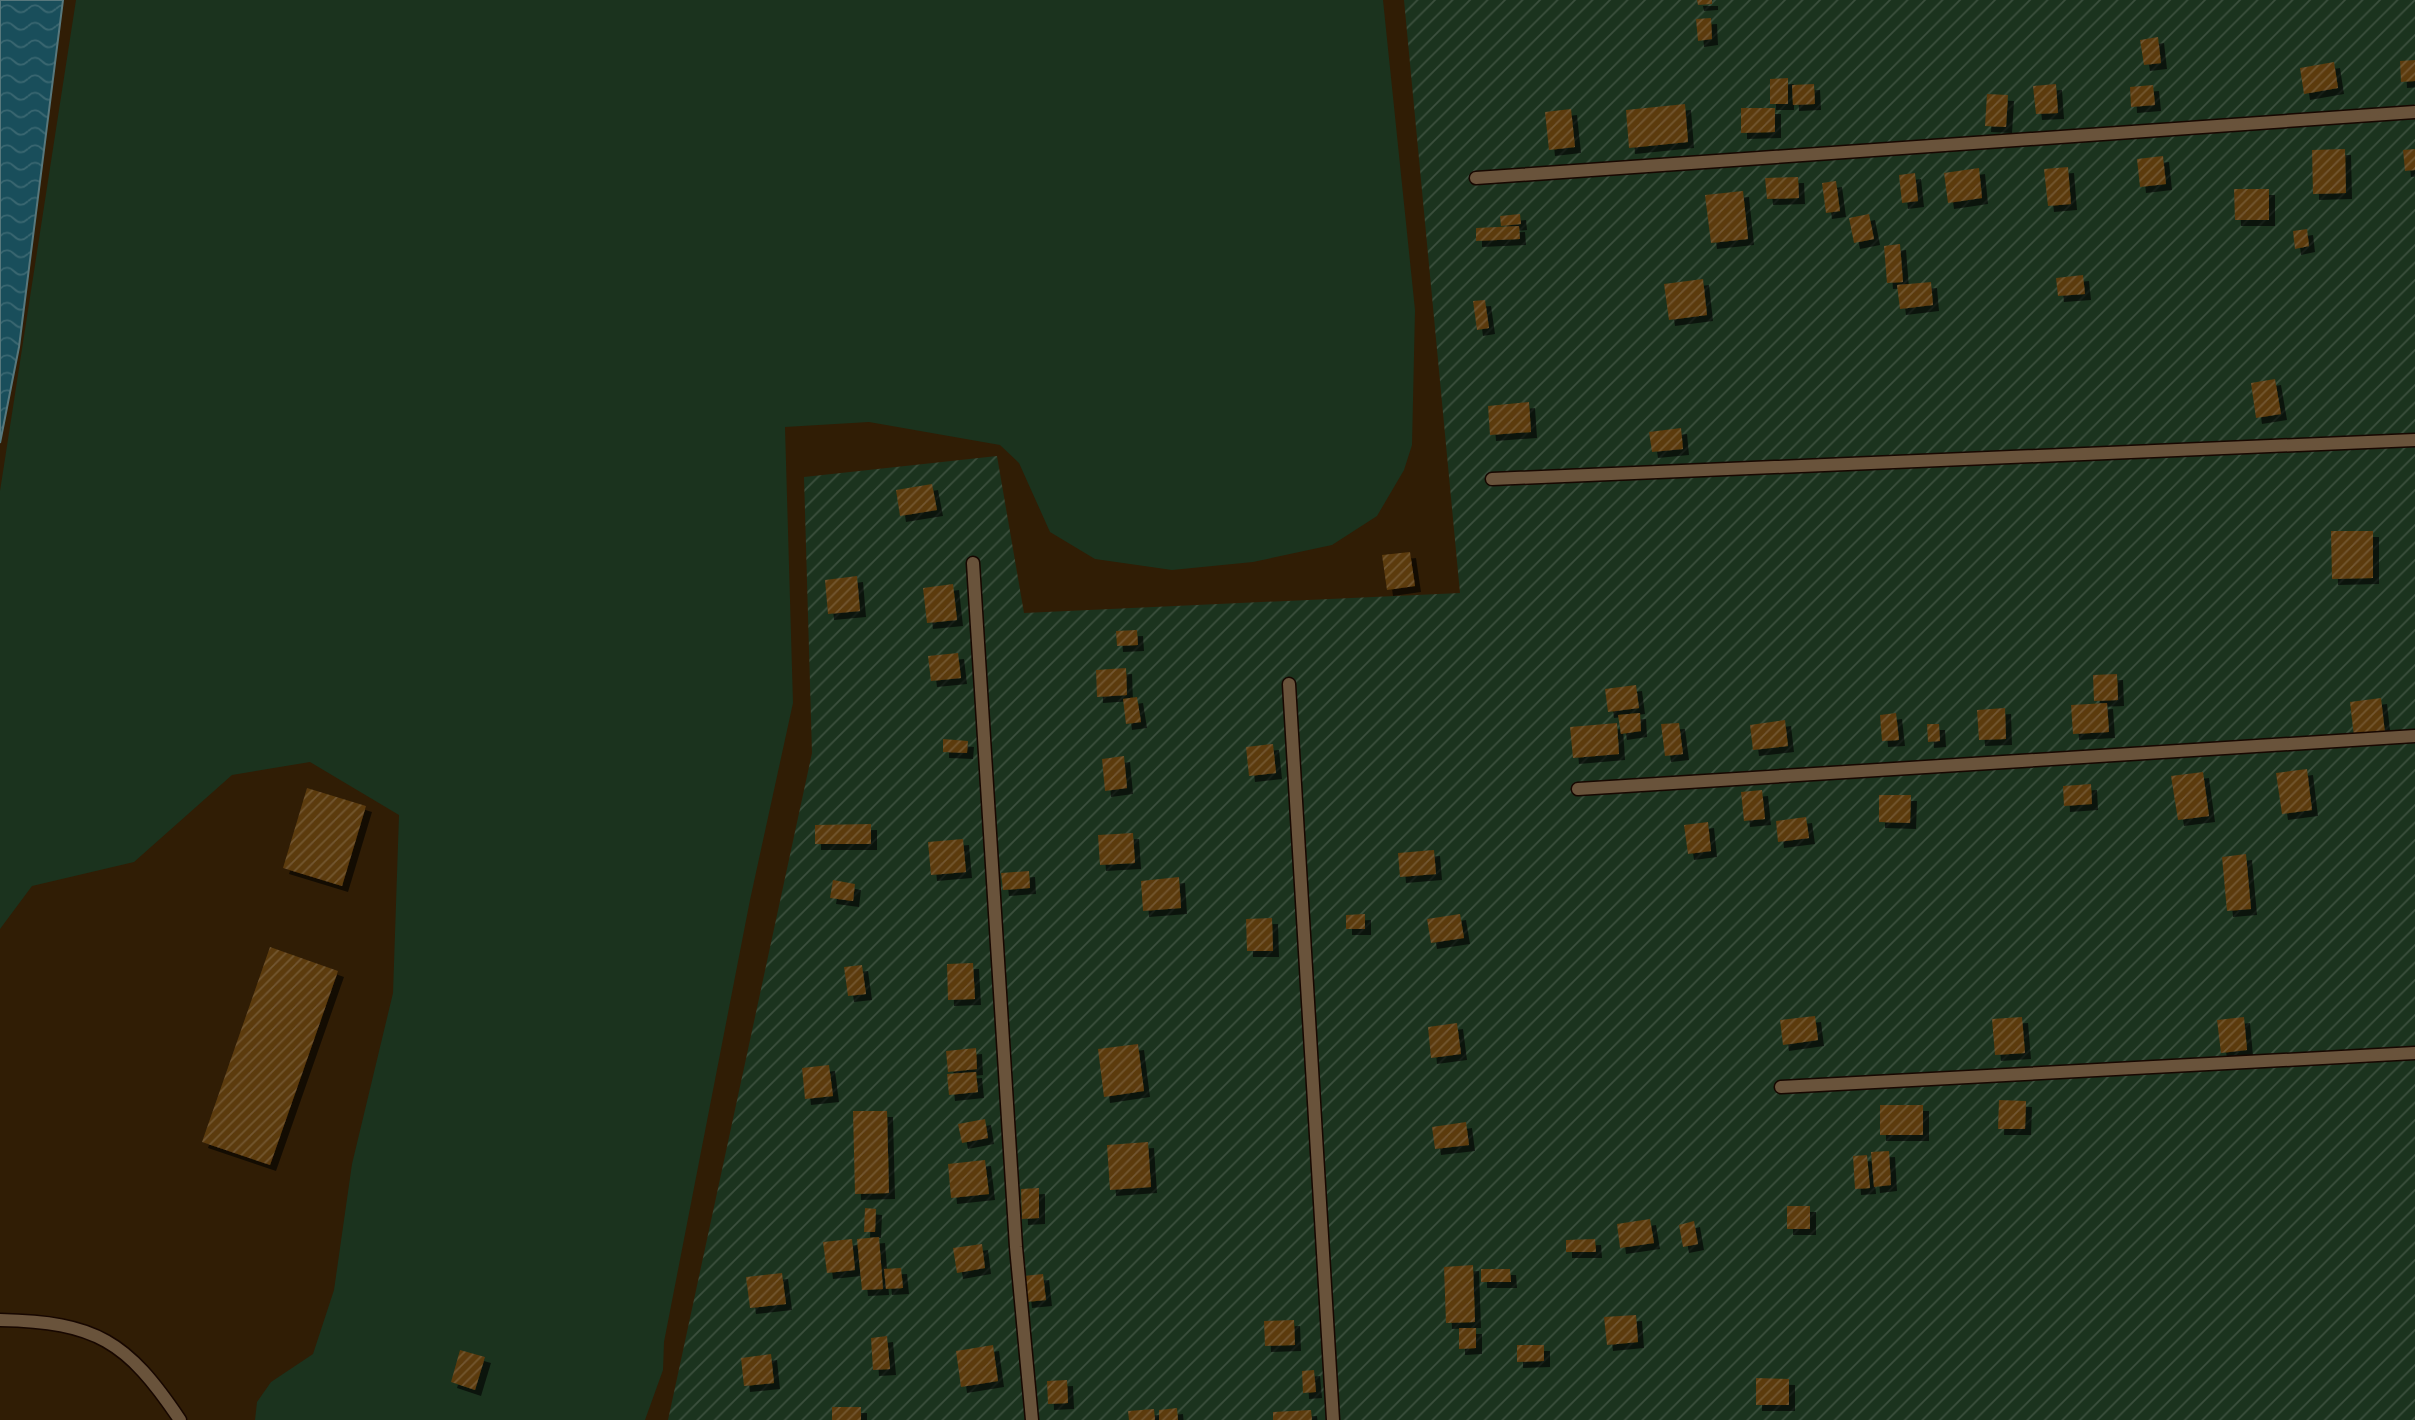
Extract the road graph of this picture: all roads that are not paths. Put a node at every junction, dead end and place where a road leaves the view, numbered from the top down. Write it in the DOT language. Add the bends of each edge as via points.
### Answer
graph roads {
  1 [pos="2415,112"];
  2 [pos="1476,178"];
  3 [pos="2415,440"];
  4 [pos="1492,479"];
  5 [pos="974,564"];
  6 [pos="1289,684"];
  7 [pos="2415,736"];
  8 [pos="1578,789"];
  9 [pos="2415,1053"];
  10 [pos="1781,1087"];
  11 [pos="0,1320"];
  12 [pos="180,1420"];
  13 [pos="1032,1420"];
  14 [pos="1333,1420"];
  1 -- 2 [label="lane"];
  3 -- 4 [label="lane"];
  5 -- 13 [label="lane" via="1016,1247"];
  6 -- 14 [label="lane"];
  7 -- 8 [label="lane"];
  9 -- 10 [label="lane"];
  11 -- 12 [label="lane" via="47,1321 102,1336 151,1377"];
}
